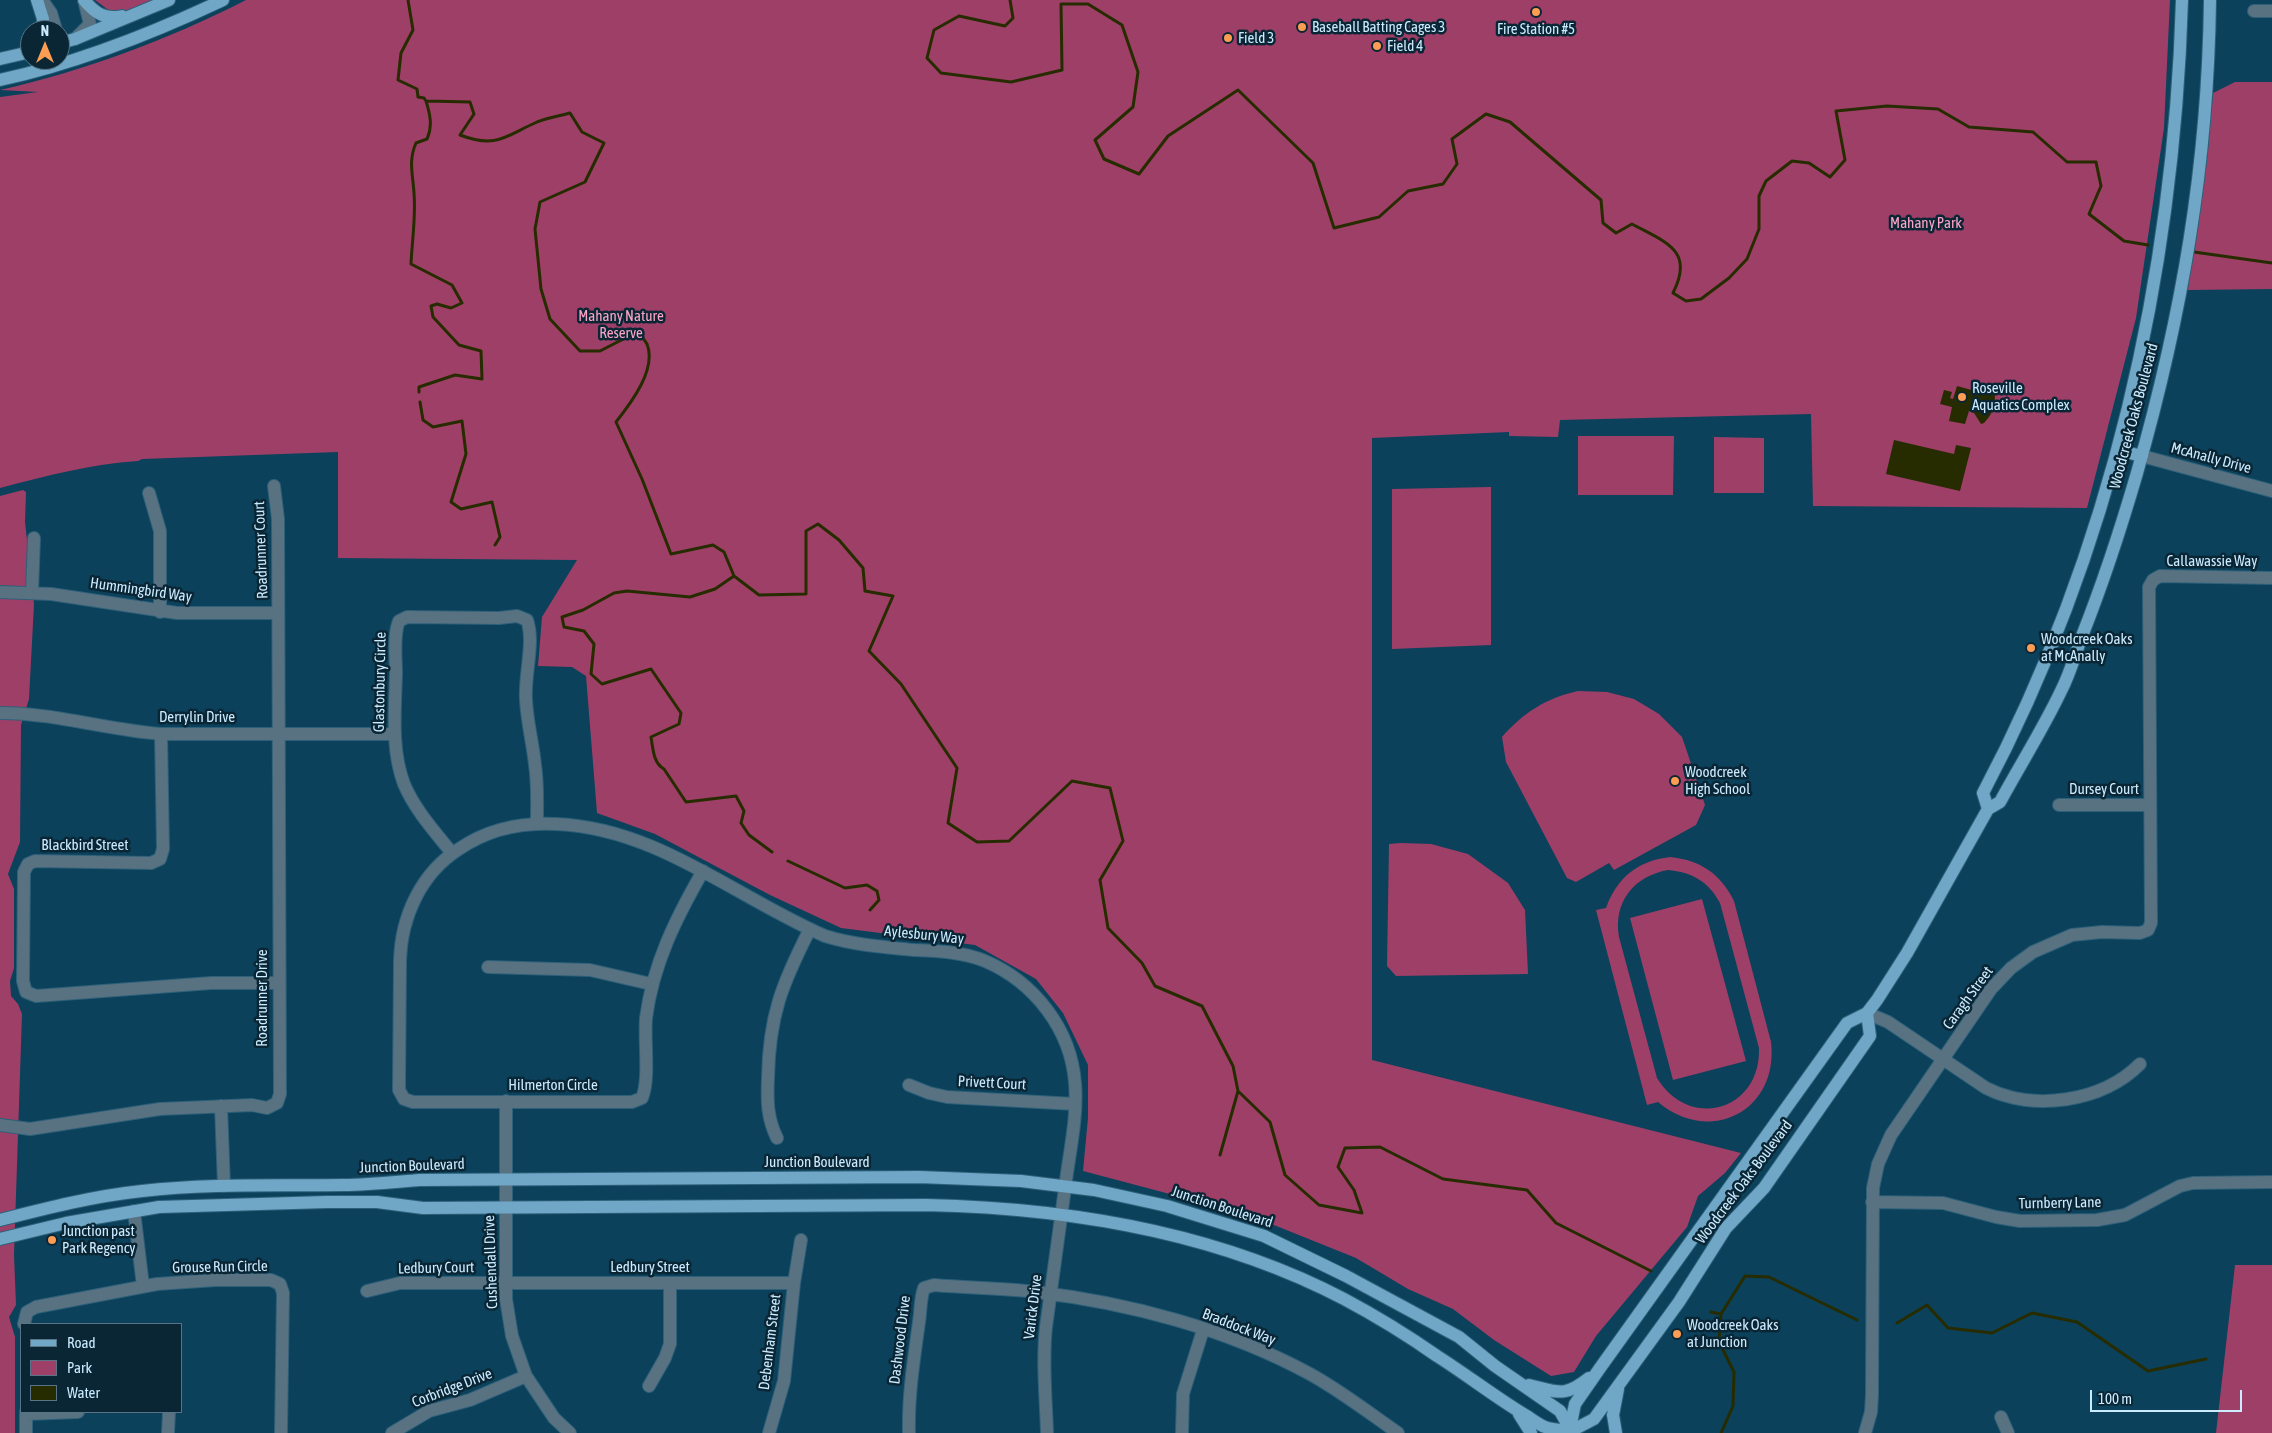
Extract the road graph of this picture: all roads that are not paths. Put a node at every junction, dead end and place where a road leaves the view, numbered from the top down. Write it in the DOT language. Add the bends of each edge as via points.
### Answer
graph roads {
  1 [pos="37,0"];
  2 [pos="42,0"];
  3 [pos="84,0"];
  4 [pos="169,0"];
  5 [pos="222,0"];
  6 [pos="2182,0"];
  7 [pos="2210,0"];
  8 [pos="154,7"];
  9 [pos="2254,11"];
  10 [pos="2272,11"];
  11 [pos="43,20"];
  12 [pos="52,20"];
  13 [pos="70,38"];
  14 [pos="76,39"];
  15 [pos="70,40"];
  16 [pos="20,54"];
  17 [pos="82,58"];
  18 [pos="0,59"];
  19 [pos="0,80"];
  20 [pos="2116,450"];
  21 [pos="2142,456"];
  22 [pos="274,486"];
  23 [pos="2272,491"];
  24 [pos="148,493"];
  25 [pos="34,538"];
  26 [pos="2272,578"];
  27 [pos="2153,580"];
  28 [pos="0,592"];
  29 [pos="32,592"];
  30 [pos="160,612"];
  31 [pos="278,613"];
  32 [pos="0,713"];
  33 [pos="161,734"];
  34 [pos="278,734"];
  35 [pos="395,734"];
  36 [pos="2059,805"];
  37 [pos="2150,805"];
  38 [pos="1988,809"];
  39 [pos="537,823"];
  40 [pos="452,853"];
  41 [pos="703,871"];
  42 [pos="810,929"];
  43 [pos="488,968"];
  44 [pos="278,983"];
  45 [pos="651,984"];
  46 [pos="1868,1013"];
  47 [pos="1943,1059"];
  48 [pos="2140,1064"];
  49 [pos="909,1085"];
  50 [pos="506,1101"];
  51 [pos="1075,1104"];
  52 [pos="221,1106"];
  53 [pos="0,1125"];
  54 [pos="777,1138"];
  55 [pos="506,1180"];
  56 [pos="2272,1182"];
  57 [pos="1065,1185"];
  58 [pos="224,1186"];
  59 [pos="1872,1202"];
  60 [pos="506,1207"];
  61 [pos="134,1211"];
  62 [pos="1061,1213"];
  63 [pos="0,1220"];
  64 [pos="0,1239"];
  65 [pos="801,1240"];
  66 [pos="506,1283"];
  67 [pos="670,1283"];
  68 [pos="794,1283"];
  69 [pos="144,1286"];
  70 [pos="366,1290"];
  71 [pos="1050,1294"];
  72 [pos="24,1323"];
  73 [pos="1203,1330"];
  74 [pos="1600,1368"];
  75 [pos="526,1376"];
  76 [pos="1620,1383"];
  77 [pos="1524,1384"];
  78 [pos="649,1386"];
  79 [pos="1514,1408"];
  80 [pos="26,1413"];
  81 [pos="169,1413"];
  82 [pos="2001,1416"];
  83 [pos="1571,1432"];
  84 [pos="26,1433"];
  85 [pos="168,1433"];
  86 [pos="281,1433"];
  87 [pos="392,1433"];
  88 [pos="570,1433"];
  89 [pos="769,1433"];
  90 [pos="909,1433"];
  91 [pos="1047,1433"];
  92 [pos="1182,1433"];
  93 [pos="1398,1433"];
  94 [pos="1531,1433"];
  95 [pos="1616,1433"];
  96 [pos="1865,1433"];
  97 [pos="2008,1433"];
  1 -- 11 [label="main road"];
  2 -- 12 [label="street"];
  3 -- 8 [label="main road" via="94,11 110,17"];
  3 -- 14 [label="street" via="90,24"];
  4 -- 8 [label="main road"];
  5 -- 17 [label="main road" via="162,29"];
  6 -- 20 [label="main road, Woodcreek Oaks Boulevard" via="2174,141 2161,246 2147,329"];
  7 -- 21 [label="main road, Woodcreek Oaks Boulevard" via="2209,65 2192,228 2176,317"];
  8 -- 14 [label="main road"];
  9 -- 10 [label="street"];
  13 -- 14 [label="street"];
  14 -- 15 [label="main road"];
  14 -- 17 [label="street"];
  16 -- 18 [label="main road"];
  17 -- 19 [label="main road"];
  20 -- 21 [label="main road"];
  20 -- 38 [label="main road, Woodcreek Oaks Boulevard" via="2045,660 1983,793"];
  21 -- 23 [label="street, McAnally Drive"];
  21 -- 38 [label="main road, Woodcreek Oaks Boulevard" via="2115,547 2062,691 2000,802"];
  22 -- 31 [label="street, Roadrunner Court" via="278,519"];
  24 -- 30 [label="street" via="160,531"];
  25 -- 29 [label="street"];
  26 -- 27 [label="street, Callawassie Way" via="2160,576"];
  27 -- 37 [label="street, Caragh Street" via="2149,587"];
  28 -- 29 [label="street, Hummingbird Way"];
  29 -- 30 [label="street, Hummingbird Way"];
  30 -- 31 [label="street, Hummingbird Way"];
  31 -- 34 [label="street, Roadrunner Drive"];
  32 -- 33 [label="street, Derrylin Drive" via="62,718"];
  33 -- 34 [label="street, Derrylin Drive"];
  33 -- 44 [label="street, Blackbird Street" via="163,849 160,859 151,863 35,861 28,864 24,872 23,981 26,992 36,996 191,984"];
  34 -- 35 [label="street, Derrylin Drive"];
  34 -- 44 [label="street, Roadrunner Drive"];
  35 -- 39 [label="street, Glastonbury Circle" via="395,629 398,621 407,617 517,616 528,620 530,642 526,701 536,768"];
  35 -- 40 [label="street, Glastonbury Circle" via="398,763 405,786 424,818"];
  36 -- 37 [label="street, Dursey Court"];
  37 -- 47 [label="street, Caragh Street" via="2152,923 2148,930 2072,935 2033,952 2000,978"];
  38 -- 46 [label="main road, Woodcreek Oaks Boulevard" via="1907,952"];
  39 -- 40 [label="street, Hilmerton Circle" via="496,830"];
  39 -- 41 [label="street, Hilmerton Circle" via="613,832 653,846"];
  40 -- 50 [label="street, Hilmerton Circle" via="420,889 403,930 399,1090 404,1099 413,1102"];
  41 -- 42 [label="street, Aylesbury Way"];
  41 -- 45 [label="street, Hilmerton Circle" via="670,933"];
  42 -- 51 [label="street, Aylesbury Way" via="847,943 968,955 1022,983 1048,1010 1066,1046 1073,1068"];
  42 -- 54 [label="street" via="782,987 772,1023 767,1104"];
  43 -- 45 [label="street" via="590,970"];
  44 -- 52 [label="street, Roadrunner Drive" via="280,1094 277,1103 267,1108"];
  45 -- 50 [label="street, Hilmerton Circle" via="645,1037 646,1088 642,1098 632,1102"];
  46 -- 47 [label="street" via="1888,1022"];
  46 -- 74 [label="main road, Woodcreek Oaks Boulevard" via="1847,1023"];
  46 -- 76 [label="main road, Woodcreek Oaks Boulevard" via="1870,1036 1764,1188 1726,1228 1679,1302"];
  47 -- 48 [label="street" via="1998,1095 2043,1101 2092,1093 2122,1079"];
  47 -- 59 [label="street, Caragh Street" via="1886,1144 1875,1175"];
  49 -- 51 [label="street, Privett Court" via="947,1096"];
  50 -- 55 [label="street, Cushendall Drive"];
  51 -- 57 [label="street, Aylesbury Way"];
  52 -- 53 [label="street, Roadrunner Drive" via="151,1110 30,1129"];
  52 -- 58 [label="street"];
  55 -- 57 [label="main road, Junction Boulevard" via="919,1177"];
  55 -- 58 [label="main road, Junction Boulevard"];
  55 -- 60 [label="street, Cushendall Drive"];
  56 -- 59 [label="street, Turnberry Lane" via="2193,1183 2180,1186 2132,1212 2097,1220 2020,1221 1943,1203"];
  57 -- 62 [label="street, Varick Drive"];
  57 -- 77 [label="main road, Junction Boulevard" via="1125,1195 1264,1236 1346,1276 1459,1338"];
  58 -- 63 [label="main road, Junction Boulevard" via="110,1195"];
  59 -- 96 [label="street, Caragh Street" via="1872,1395"];
  60 -- 61 [label="main road" via="423,1208 377,1202 327,1202 205,1204"];
  60 -- 62 [label="main road" via="926,1205"];
  60 -- 66 [label="street, Cushendall Drive"];
  61 -- 64 [label="main road"];
  61 -- 69 [label="street"];
  62 -- 71 [label="street, Varick Drive"];
  62 -- 79 [label="main road" via="1166,1233 1304,1280 1391,1326"];
  65 -- 68 [label="street, Debenham Street"];
  66 -- 67 [label="street, Ledbury Street"];
  66 -- 70 [label="street, Ledbury Court" via="400,1283"];
  66 -- 75 [label="street, Cushendall Drive" via="512,1336"];
  67 -- 68 [label="street, Ledbury Street"];
  67 -- 78 [label="street" via="670,1344"];
  68 -- 89 [label="street, Debenham Street" via="784,1381"];
  69 -- 72 [label="street, Grouse Run Circle" via="36,1307 27,1312"];
  69 -- 86 [label="street, Grouse Run Circle" via="250,1279 280,1284 283,1293"];
  71 -- 73 [label="street, Braddock Way" via="1128,1308"];
  71 -- 90 [label="street, Dashwood Drive" via="977,1287 934,1285 924,1288 920,1297 910,1385"];
  71 -- 91 [label="street, Varick Drive" via="1045,1350"];
  73 -- 92 [label="street" via="1183,1394"];
  73 -- 93 [label="street, Braddock Way" via="1259,1350 1309,1374"];
  74 -- 77 [label="main road" via="1574,1390 1557,1391"];
  74 -- 83 [label="main road, Woodcreek Oaks Boulevard" via="1575,1404"];
  75 -- 87 [label="street, Corbridge Drive" via="470,1400 429,1411"];
  75 -- 88 [label="street, Cushendall Drive" via="554,1418"];
  76 -- 83 [label="main road, Woodcreek Oaks Boulevard" via="1594,1419"];
  76 -- 95 [label="main road" via="1613,1415"];
  77 -- 83 [label="main road, Junction Boulevard" via="1560,1411"];
  79 -- 83 [label="main road" via="1548,1428"];
  79 -- 94 [label="main road"];
  80 -- 84 [label="street"];
  81 -- 85 [label="street"];
  82 -- 97 [label="street"];
}
